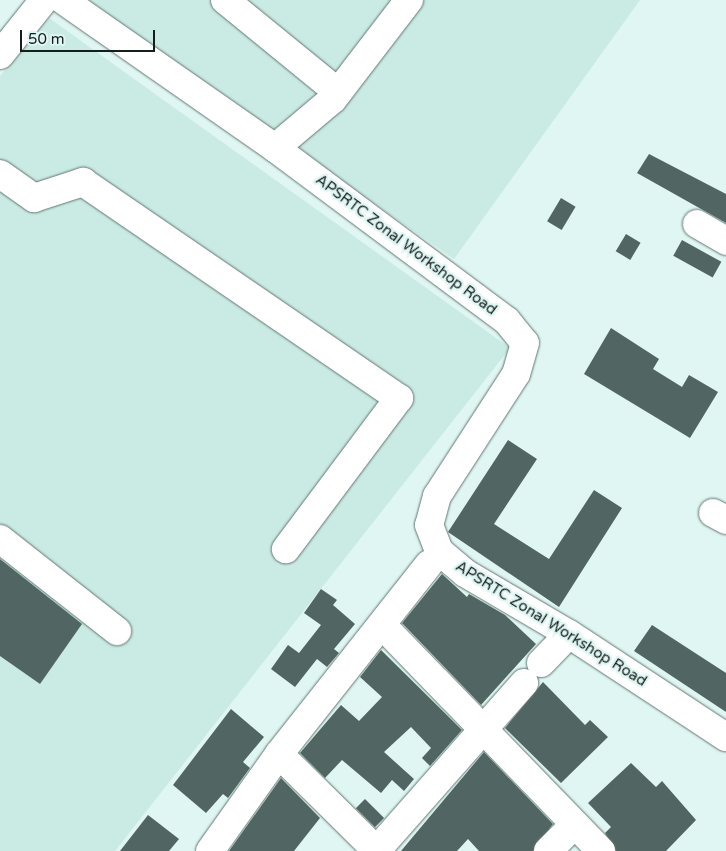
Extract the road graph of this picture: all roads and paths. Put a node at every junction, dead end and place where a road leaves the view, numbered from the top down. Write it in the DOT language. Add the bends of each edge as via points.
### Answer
graph roads {
  1 [pos="44,0"];
  2 [pos="64,0"];
  3 [pos="226,0"];
  4 [pos="409,0"];
  5 [pos="0,55"];
  6 [pos="338,92"];
  7 [pos="275,148"];
  8 [pos="0,174"];
  9 [pos="697,224"];
  10 [pos="726,241"];
  11 [pos="0,539"];
  12 [pos="286,549"];
  13 [pos="429,564"];
  14 [pos="382,625"];
  15 [pos="117,631"];
  16 [pos="569,634"];
  17 [pos="482,729"];
  18 [pos="726,738"];
  19 [pos="279,754"];
  20 [pos="575,824"];
  21 [pos="210,851"];
  22 [pos="377,851"];
  23 [pos="548,851"];
  24 [pos="601,851"];
  1 -- 5 [label="street"];
  2 -- 7 [label="street, APSRTC Zonal Workshop Road"];
  3 -- 6 [label="street"];
  4 -- 6 [label="street"];
  6 -- 7 [label="street"];
  7 -- 16 [label="street, APSRTC Zonal Workshop Road" via="507,321 525,343 516,374 437,496 429,525 439,551 465,572"];
  8 -- 12 [label="street" via="34,198 83,182 399,398"];
  9 -- 10 [label="street"];
  11 -- 15 [label="street"];
  13 -- 14 [label="street"];
  14 -- 17 [label="street"];
  14 -- 19 [label="street"];
  16 -- 17 [label="street"];
  16 -- 18 [label="street, APSRTC Zonal Workshop Road"];
  17 -- 20 [label="street"];
  17 -- 22 [label="street"];
  19 -- 21 [label="street"];
  19 -- 22 [label="street"];
  20 -- 23 [label="street"];
  20 -- 24 [label="street"];
}
